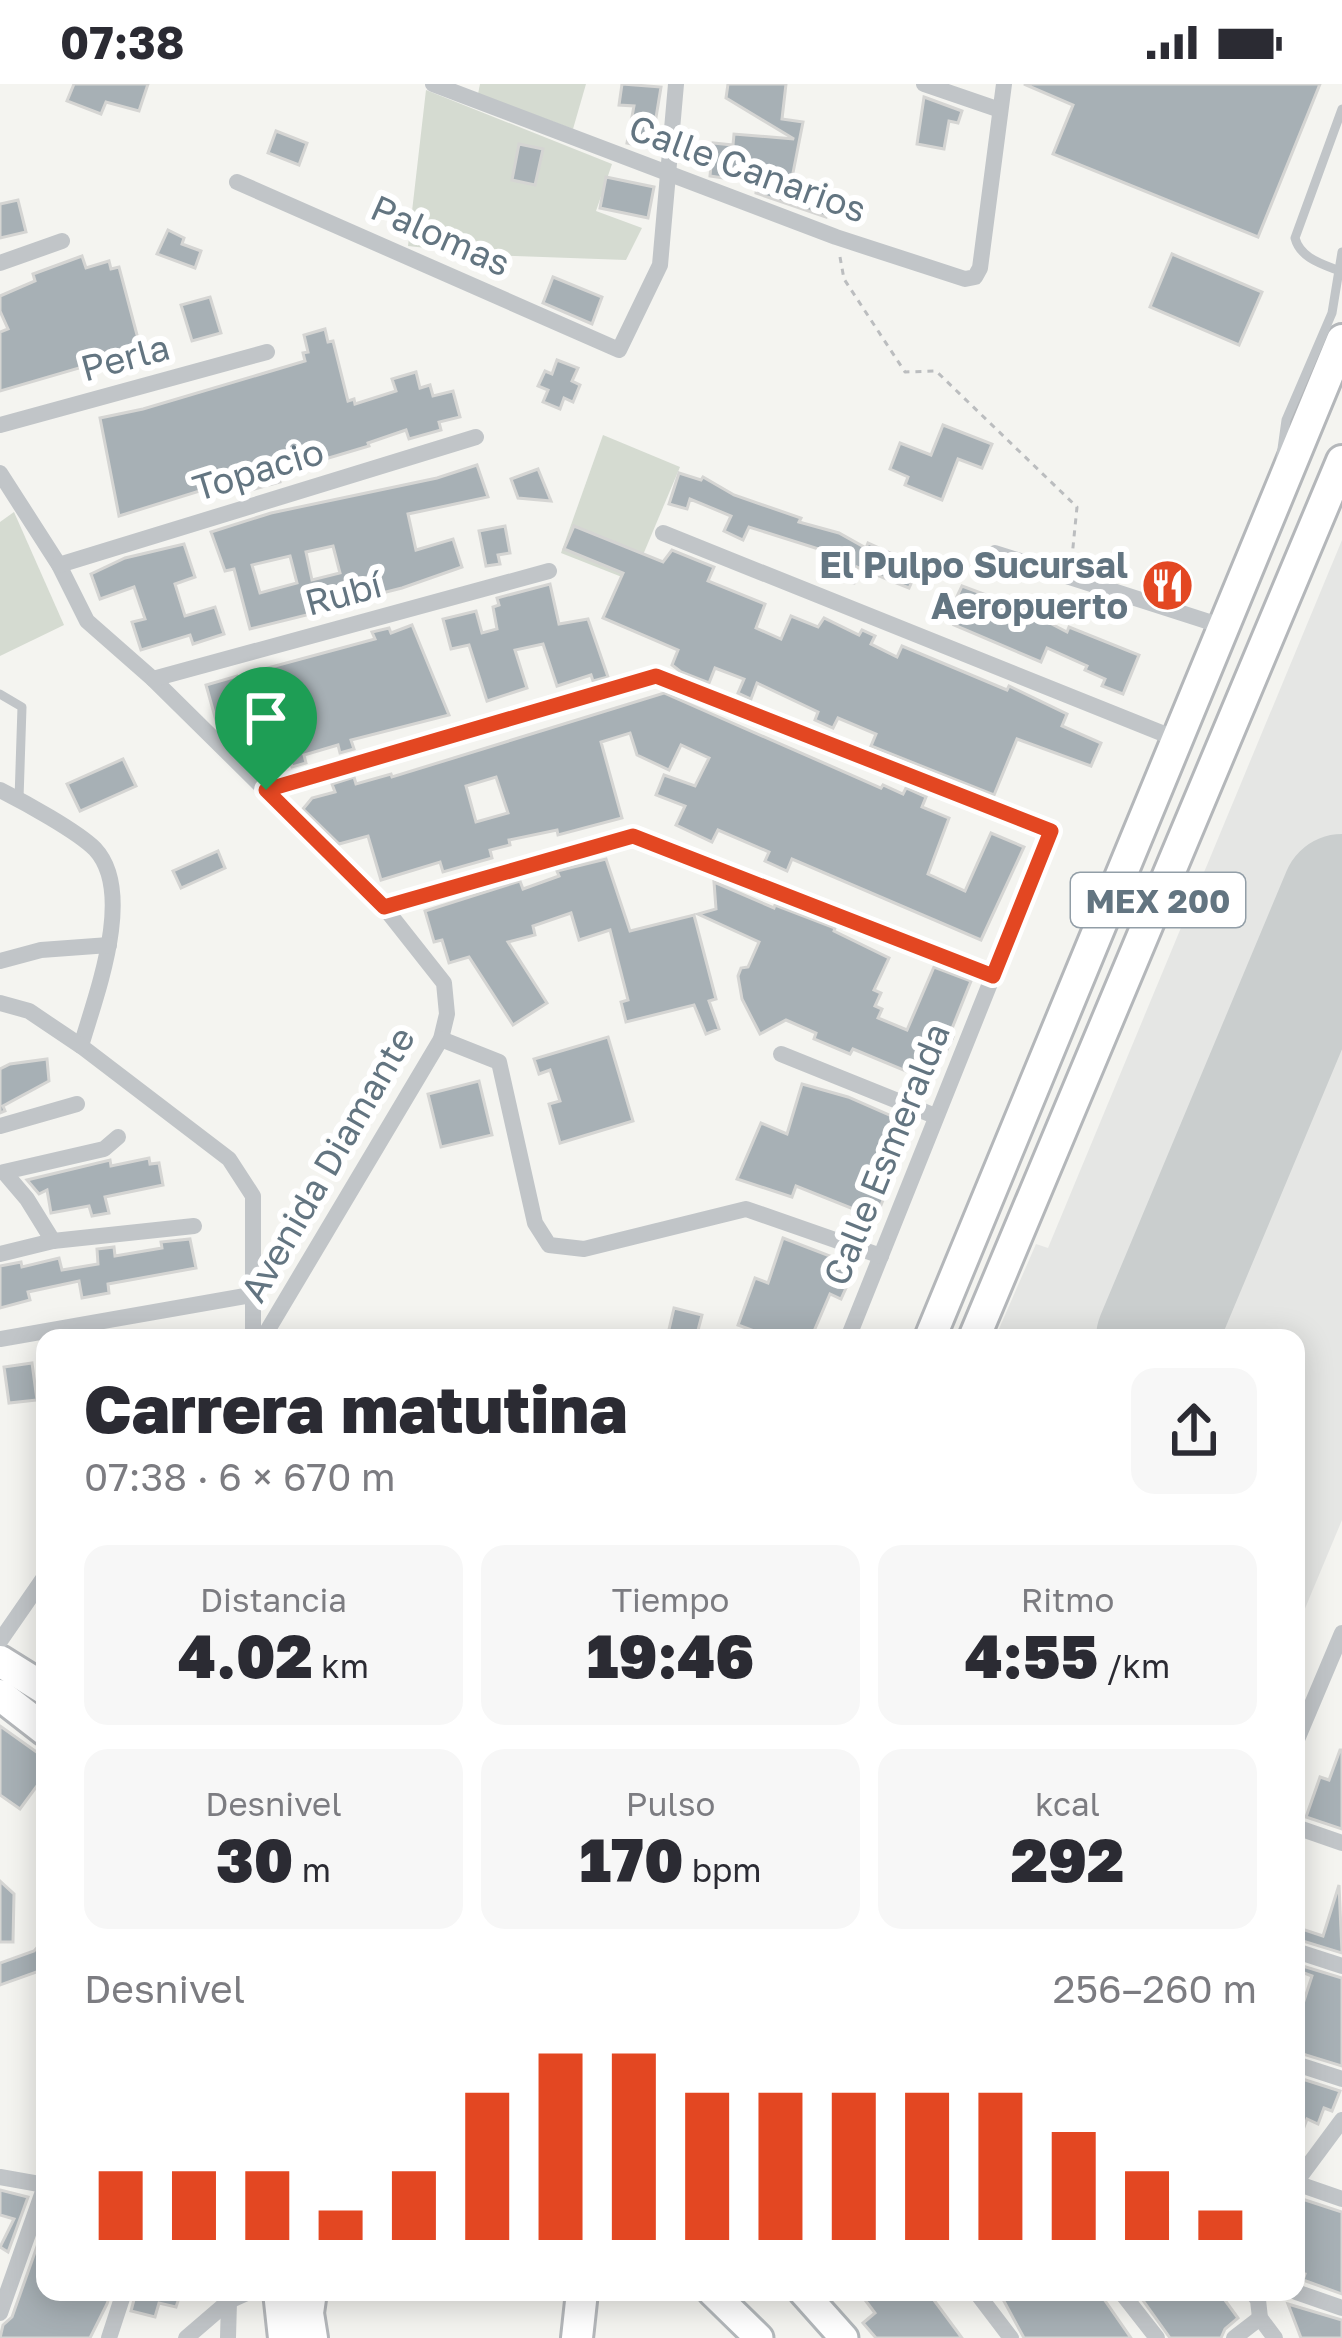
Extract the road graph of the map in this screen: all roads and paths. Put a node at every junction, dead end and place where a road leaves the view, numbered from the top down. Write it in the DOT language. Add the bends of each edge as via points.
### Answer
graph roads {
  1 [pos="433,84"];
  2 [pos="676,84"];
  3 [pos="925,84"];
  4 [pos="1004,84"];
  5 [pos="1342,109"];
  6 [pos="1000,110"];
  7 [pos="667,173"];
  8 [pos="237,182"];
  9 [pos="836,237"];
  10 [pos="62,241"];
  11 [pos="1342,252"];
  12 [pos="0,263"];
  13 [pos="1337,270"];
  14 [pos="1342,340"];
  15 [pos="267,352"];
  16 [pos="0,425"];
  17 [pos="476,437"];
  18 [pos="1342,461"];
  19 [pos="0,473"];
  20 [pos="1281,489"];
  21 [pos="1323,508"];
  22 [pos="663,533"];
  23 [pos="995,554"];
  24 [pos="59,565"];
  25 [pos="549,571"];
  26 [pos="1070,578"];
  27 [pos="1225,627"];
  28 [pos="153,679"];
  29 [pos="0,694"];
  30 [pos="1179,740"];
  31 [pos="0,790"];
  32 [pos="266,790"];
  33 [pos="19,799"];
  34 [pos="384,907"];
  35 [pos="110,945"];
  36 [pos="0,962"];
  37 [pos="993,976"];
  38 [pos="0,1003"];
  39 [pos="441,1039"];
  40 [pos="80,1046"];
  41 [pos="781,1054"];
  42 [pos="77,1105"];
  43 [pos="935,1116"];
  44 [pos="0,1126"];
  45 [pos="118,1137"];
  46 [pos="1,1173"];
  47 [pos="194,1226"];
  48 [pos="53,1241"];
  49 [pos="0,1253"];
  50 [pos="881,1256"];
  51 [pos="251,1295"];
  52 [pos="57,1329"];
  53 [pos="253,1329"];
  54 [pos="268,1329"];
  55 [pos="852,1329"];
  56 [pos="934,1329"];
  57 [pos="978,1329"];
  58 [pos="36,1333"];
  59 [pos="0,1339"];
  60 [pos="36,1589"];
  61 [pos="1342,1633"];
  62 [pos="0,1642"];
  63 [pos="1338,1654"];
  64 [pos="0,1660"];
  65 [pos="36,1682"];
  66 [pos="0,1695"];
  67 [pos="36,1723"];
  68 [pos="1305,1723"];
  69 [pos="1305,1830"];
  70 [pos="1342,1843"];
  71 [pos="1305,1954"];
  72 [pos="1342,1966"];
  73 [pos="1305,2067"];
  74 [pos="1342,2079"];
  75 [pos="1342,2120"];
  76 [pos="1305,2171"];
  77 [pos="0,2177"];
  78 [pos="36,2184"];
  79 [pos="1305,2186"];
  80 [pos="1342,2199"];
  81 [pos="36,2211"];
  82 [pos="1305,2295"];
  83 [pos="121,2301"];
  84 [pos="229,2301"];
  85 [pos="271,2301"];
  86 [pos="310,2301"];
  87 [pos="581,2301"];
  88 [pos="721,2301"];
  89 [pos="819,2301"];
  90 [pos="983,2301"];
  91 [pos="1128,2301"];
  92 [pos="1258,2301"];
  93 [pos="1342,2308"];
  94 [pos="0,2313"];
  95 [pos="109,2338"];
  96 [pos="186,2338"];
  97 [pos="228,2338"];
  98 [pos="284,2338"];
  99 [pos="312,2338"];
  100 [pos="577,2338"];
  101 [pos="760,2338"];
  102 [pos="844,2338"];
  103 [pos="1011,2338"];
  104 [pos="1157,2338"];
  105 [pos="1234,2338"];
  106 [pos="1275,2338"];
  1 -- 7 [label="street, Calle Canarios"];
  2 -- 7 [label="street"];
  3 -- 6 [label="street"];
  4 -- 6 [label="street"];
  5 -- 13 [label="lane" via="1295,238 1313,260"];
  6 -- 9 [label="street, Calle Canarios" via="975,277"];
  7 -- 8 [label="street, Palomas" via="660,266 619,350"];
  7 -- 9 [label="street, Calle Canarios"];
  9 -- 26 [label="path" via="844,279 905,372 936,371 1077,508"];
  10 -- 12 [label="street"];
  11 -- 13 [label="lane"];
  13 -- 20 [label="lane" via="1332,313 1286,420"];
  14 -- 20 [label="highway, MEX 200"];
  15 -- 16 [label="street, Perla"];
  17 -- 24 [label="street, Topacio"];
  18 -- 21 [label="highway, MEX 200"];
  19 -- 24 [label="street, Avenida Diamante"];
  20 -- 21 [label="highway"];
  20 -- 27 [label="highway, MEX 200"];
  21 -- 57 [label="highway, MEX 200"];
  22 -- 30 [label="street"];
  23 -- 26 [label="street"];
  24 -- 28 [label="street, Avenida Diamante" via="87,621"];
  25 -- 28 [label="street, Rubí"];
  26 -- 27 [label="street"];
  27 -- 30 [label="highway, MEX 200"];
  28 -- 32 [label="street, Avenida Diamante"];
  29 -- 33 [label="lane" via="22,707"];
  30 -- 56 [label="highway, MEX 200"];
  31 -- 33 [label="street"];
  32 -- 34 [label="street, Avenida Diamante"];
  32 -- 37 [label="street, Calle Esmeralda" via="656,676 1051,831"];
  33 -- 35 [label="street" via="96,850 109,879"];
  34 -- 37 [label="street" via="633,836"];
  34 -- 39 [label="street, Avenida Diamante" via="444,983"];
  35 -- 36 [label="street"];
  35 -- 40 [label="street"];
  37 -- 43 [label="street, Calle Esmeralda"];
  38 -- 40 [label="street" via="29,1011"];
  39 -- 50 [label="street" via="499,1061 535,1223 549,1245 584,1249 746,1209"];
  39 -- 54 [label="street, Avenida Diamante"];
  40 -- 51 [label="street" via="229,1159 253,1196"];
  41 -- 43 [label="street"];
  42 -- 44 [label="street"];
  43 -- 50 [label="street, Calle Esmeralda"];
  45 -- 46 [label="street" via="104,1149"];
  46 -- 48 [label="street"];
  47 -- 48 [label="street"];
  48 -- 49 [label="street"];
  50 -- 55 [label="street, Calle Esmeralda"];
  51 -- 52 [label="street"];
  51 -- 53 [label="street"];
  58 -- 59 [label="street"];
  60 -- 62 [label="street"];
  61 -- 63 [label="street"];
  63 -- 68 [label="street"];
  64 -- 65 [label="highway"];
  66 -- 67 [label="highway"];
  69 -- 70 [label="street"];
  71 -- 72 [label="street"];
  73 -- 74 [label="street"];
  75 -- 76 [label="street"];
  77 -- 78 [label="street"];
  79 -- 80 [label="street"];
  81 -- 94 [label="street"];
  82 -- 93 [label="street"];
  83 -- 95 [label="street"];
  84 -- 96 [label="street"];
  84 -- 97 [label="street"];
  85 -- 98 [label="highway"];
  86 -- 99 [label="highway"];
  87 -- 100 [label="highway"];
  88 -- 101 [label="main road"];
  89 -- 102 [label="main road"];
  90 -- 103 [label="street"];
  91 -- 104 [label="street"];
  92 -- 105 [label="street"];
  92 -- 106 [label="street"];
}
